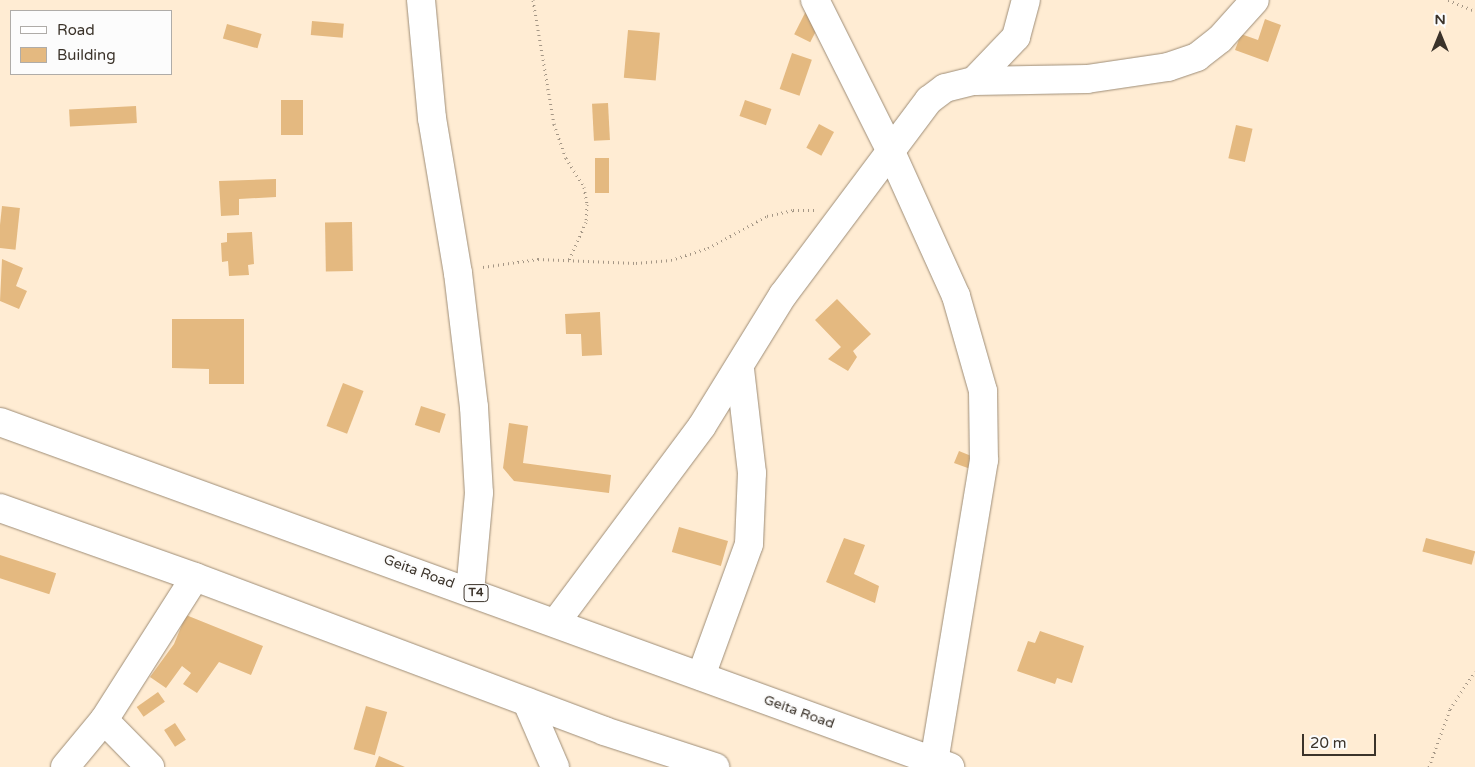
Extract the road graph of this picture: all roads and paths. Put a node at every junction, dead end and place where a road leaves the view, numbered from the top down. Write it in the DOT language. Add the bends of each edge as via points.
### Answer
graph roads {
  1 [pos="422,0"];
  2 [pos="533,0"];
  3 [pos="815,0"];
  4 [pos="1026,0"];
  5 [pos="1255,0"];
  6 [pos="1448,0"];
  7 [pos="1475,12"];
  8 [pos="974,81"];
  9 [pos="891,152"];
  10 [pos="844,210"];
  11 [pos="569,260"];
  12 [pos="458,273"];
  13 [pos="740,369"];
  14 [pos="0,422"];
  15 [pos="0,508"];
  16 [pos="195,577"];
  17 [pos="470,591"];
  18 [pos="556,622"];
  19 [pos="1475,671"];
  20 [pos="701,676"];
  21 [pos="527,702"];
  22 [pos="104,720"];
  23 [pos="942,764"];
  24 [pos="65,767"];
  25 [pos="150,767"];
  26 [pos="555,767"];
  27 [pos="715,767"];
  28 [pos="1429,767"];
  1 -- 12 [label="main road" via="432,118"];
  2 -- 11 [label="path" via="554,124 566,158 584,187 587,204 586,222"];
  3 -- 9 [label="main road"];
  4 -- 8 [label="main road" via="1016,37"];
  5 -- 8 [label="main road" via="1220,39 1197,57 1168,67 1087,80"];
  6 -- 7 [label="path"];
  8 -- 9 [label="main road" via="945,88 929,100"];
  9 -- 10 [label="main road"];
  9 -- 23 [label="main road" via="956,296 983,391 984,460"];
  10 -- 11 [label="path" via="793,210 767,216 708,248 671,260 636,263"];
  10 -- 13 [label="main road" via="783,295"];
  11 -- 12 [label="path" via="498,263"];
  12 -- 17 [label="main road" via="474,406 479,493"];
  13 -- 18 [label="main road"];
  13 -- 20 [label="main road" via="752,473 749,544"];
  14 -- 17 [label="main road, Geita Road / T4"];
  15 -- 16 [label="main road"];
  16 -- 21 [label="main road"];
  16 -- 22 [label="main road"];
  17 -- 18 [label="main road, Geita Road / T4"];
  18 -- 20 [label="main road, Geita Road / T4"];
  19 -- 28 [label="path" via="1450,709"];
  20 -- 23 [label="main road, Geita Road / T4"];
  21 -- 26 [label="main road"];
  21 -- 27 [label="main road"];
  22 -- 24 [label="main road"];
  22 -- 25 [label="main road"];
}
